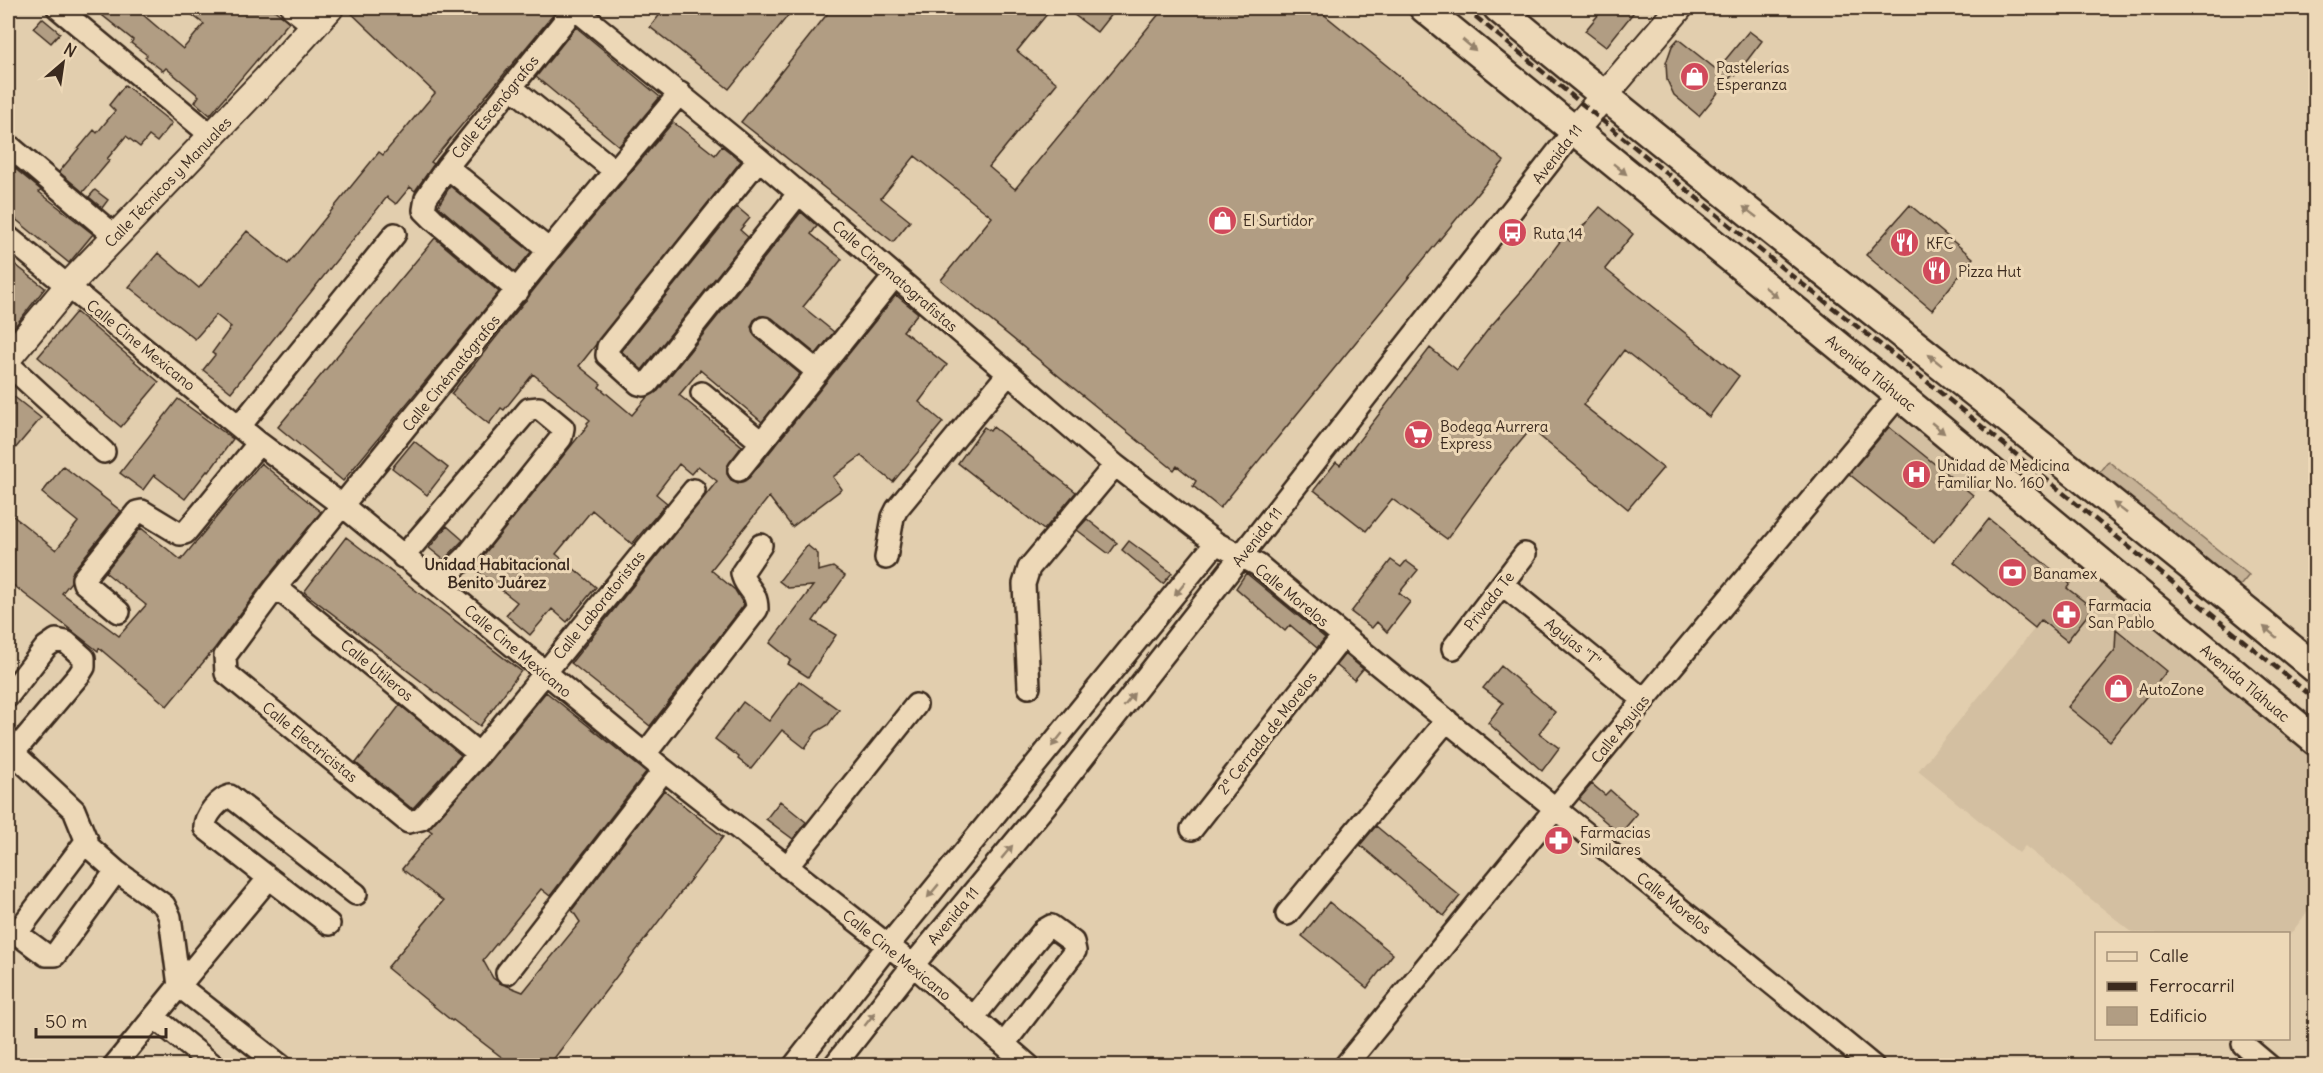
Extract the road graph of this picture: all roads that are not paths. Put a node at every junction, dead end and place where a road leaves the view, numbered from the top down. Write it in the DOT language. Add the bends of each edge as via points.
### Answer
graph roads {
  1 [pos="58,8"];
  2 [pos="292,8"];
  3 [pos="574,8"];
  4 [pos="1424,8"];
  5 [pos="1498,8"];
  6 [pos="1679,8"];
  7 [pos="322,16"];
  8 [pos="511,87"];
  9 [pos="680,93"];
  10 [pos="1604,96"];
  11 [pos="1574,131"];
  12 [pos="212,136"];
  13 [pos="8,145"];
  14 [pos="759,159"];
  15 [pos="447,167"];
  16 [pos="615,171"];
  17 [pos="799,193"];
  18 [pos="395,234"];
  19 [pos="8,237"];
  20 [pos="116,237"];
  21 [pos="549,250"];
  22 [pos="894,277"];
  23 [pos="68,286"];
  24 [pos="518,291"];
  25 [pos="764,328"];
  26 [pos="8,358"];
  27 [pos="8,364"];
  28 [pos="818,372"];
  29 [pos="1008,374"];
  30 [pos="702,393"];
  31 [pos="1899,395"];
  32 [pos="240,426"];
  33 [pos="761,441"];
  34 [pos="259,443"];
  35 [pos="104,452"];
  36 [pos="1115,465"];
  37 [pos="739,470"];
  38 [pos="694,490"];
  39 [pos="343,506"];
  40 [pos="1216,543"];
  41 [pos="761,545"];
  42 [pos="1525,555"];
  43 [pos="404,557"];
  44 [pos="1241,557"];
  45 [pos="886,558"];
  46 [pos="438,584"];
  47 [pos="1502,584"];
  48 [pos="276,587"];
  49 [pos="119,612"];
  50 [pos="1343,636"];
  51 [pos="1453,648"];
  52 [pos="225,656"];
  53 [pos="2316,669"];
  54 [pos="544,673"];
  55 [pos="1029,687"];
  56 [pos="8,696"];
  57 [pos="1644,700"];
  58 [pos="916,705"];
  59 [pos="1447,720"];
  60 [pos="2316,741"];
  61 [pos="10,750"];
  62 [pos="478,754"];
  63 [pos="645,754"];
  64 [pos="664,770"];
  65 [pos="1019,787"];
  66 [pos="1045,806"];
  67 [pos="1555,810"];
  68 [pos="408,822"];
  69 [pos="1192,829"];
  70 [pos="87,840"];
  71 [pos="788,867"];
  72 [pos="116,870"];
  73 [pos="268,878"];
  74 [pos="356,894"];
  75 [pos="1287,914"];
  76 [pos="329,924"];
  77 [pos="887,946"];
  78 [pos="913,965"];
  79 [pos="507,973"];
  80 [pos="179,986"];
  81 [pos="154,1017"];
  82 [pos="973,1018"];
  83 [pos="1004,1044"];
  84 [pos="2243,1044"];
  85 [pos="114,1065"];
  86 [pos="214,1065"];
  87 [pos="281,1065"];
  88 [pos="795,1065"];
  89 [pos="834,1065"];
  90 [pos="1029,1065"];
  91 [pos="1345,1065"];
  92 [pos="1873,1065"];
  93 [pos="2269,1065"];
  1 -- 12 [label="street"];
  2 -- 7 [label="street"];
  3 -- 8 [label="street, Calle Escenógrafos"];
  3 -- 9 [label="street, Calle Cinematografistas"];
  4 -- 11 [label="main road, Avenida Tláhuac, one-way"];
  5 -- 10 [label="main road"];
  6 -- 10 [label="street, Avenida 11"];
  7 -- 12 [label="street, Calle Técnicos y Manuales"];
  8 -- 15 [label="street, Calle Escenógrafos"];
  8 -- 16 [label="street"];
  9 -- 14 [label="street, Calle Cinematografistas"];
  9 -- 16 [label="street, Calle Cinématógrafos"];
  10 -- 11 [label="street, Avenida 11"];
  53 -- 10 [label="main road, one-way"];
  11 -- 31 [label="main road, Avenida Tláhuac, one-way"];
  11 -- 44 [label="street, Avenida 11"];
  12 -- 20 [label="street, Calle Técnicos y Manuales"];
  13 -- 20 [label="street"];
  14 -- 17 [label="street, Calle Cinematografistas"];
  14 -- 17 [label="street" via="608,347 607,355 639,384 648,383"];
  15 -- 21 [label="street"];
  15 -- 24 [label="street, Calle Escenógrafos" via="426,198 424,210"];
  16 -- 21 [label="street, Calle Cinématógrafos"];
  17 -- 22 [label="street, Calle Cinematografistas"];
  18 -- 32 [label="street"];
  19 -- 23 [label="street, Calle Cine Mexicano"];
  20 -- 23 [label="street, Calle Técnicos y Manuales"];
  21 -- 24 [label="street, Calle Cinématógrafos"];
  22 -- 28 [label="street"];
  22 -- 29 [label="street, Calle Cinematografistas"];
  23 -- 26 [label="street, Calle Técnicos y Manuales"];
  23 -- 32 [label="street, Calle Cine Mexicano"];
  24 -- 39 [label="street, Calle Cinématógrafos"];
  25 -- 28 [label="street"];
  27 -- 35 [label="street"];
  28 -- 33 [label="street"];
  29 -- 36 [label="street, Calle Cinematografistas"];
  29 -- 45 [label="street" via="897,509"];
  30 -- 33 [label="street"];
  31 -- 57 [label="street, Calle Agujas"];
  31 -- 60 [label="main road, Avenida Tláhuac, one-way"];
  32 -- 34 [label="street, Calle Cine Mexicano"];
  33 -- 37 [label="street"];
  34 -- 39 [label="street, Calle Cine Mexicano"];
  34 -- 49 [label="street" via="185,533 137,512 83,579"];
  36 -- 40 [label="street, Calle Cinematografistas"];
  36 -- 55 [label="street" via="1029,568 1024,584"];
  38 -- 54 [label="street, Calle Laboratoristas"];
  39 -- 43 [label="street, Calle Cine Mexicano"];
  39 -- 48 [label="street, Calle Cinématógrafos"];
  40 -- 44 [label="street, Calle Morelos"];
  40 -- 65 [label="street, Avenida 11, one-way"];
  41 -- 63 [label="street" via="742,573 757,598 757,609"];
  42 -- 47 [label="street, Privada Te"];
  43 -- 46 [label="street, Calle Cine Mexicano"];
  43 -- 46 [label="street" via="529,409 539,408 563,428 561,438 466,557"];
  44 -- 50 [label="street, Calle Morelos" via="1258,565"];
  66 -- 44 [label="street, Avenida 11, one-way"];
  46 -- 54 [label="street, Calle Cine Mexicano"];
  47 -- 51 [label="street, Privada Te"];
  47 -- 57 [label="street, Agujas \"T\""];
  48 -- 52 [label="street, Calle Cinématógrafos"];
  48 -- 62 [label="street, Calle Utileros"];
  50 -- 59 [label="street, Calle Morelos"];
  50 -- 69 [label="street, 2ª Cerrada de Morelos"];
  52 -- 68 [label="street, Calle Electricistas" via="226,674"];
  54 -- 62 [label="street, Calle Laboratoristas"];
  54 -- 63 [label="street, Calle Cine Mexicano"];
  56 -- 61 [label="street" via="46,647 56,640 66,642 84,658 79,675"];
  57 -- 67 [label="street, Calle Agujas"];
  58 -- 71 [label="street"];
  59 -- 67 [label="street, Calle Morelos"];
  59 -- 75 [label="street"];
  61 -- 70 [label="street" via="75,810"];
  62 -- 68 [label="street, Calle Laboratoristas" via="421,819"];
  63 -- 64 [label="street, Calle Cine Mexicano"];
  64 -- 71 [label="street, Calle Cine Mexicano"];
  64 -- 79 [label="street"];
  65 -- 66 [label="street"];
  65 -- 77 [label="street, Avenida 11, one-way"];
  78 -- 66 [label="street, Avenida 11, one-way"];
  67 -- 91 [label="street, Calle Agujas"];
  67 -- 92 [label="street, Calle Morelos"];
  70 -- 72 [label="street" via="89,847"];
  70 -- 72 [label="street" via="19,935 46,955 55,956"];
  71 -- 77 [label="street, Calle Cine Mexicano"];
  72 -- 80 [label="street" via="164,905 170,917"];
  73 -- 74 [label="street" via="205,828 209,815 224,798 230,796"];
  73 -- 76 [label="street"];
  73 -- 80 [label="street"];
  77 -- 78 [label="street, Calle Cine Mexicano"];
  77 -- 88 [label="street, Avenida 11"];
  78 -- 82 [label="street, Calle Cine Mexicano"];
  89 -- 78 [label="street, Avenida 11, one-way"];
  80 -- 81 [label="street"];
  80 -- 87 [label="street"];
  81 -- 85 [label="street"];
  81 -- 86 [label="street"];
  82 -- 83 [label="street, Calle Cine Mexicano"];
  82 -- 83 [label="street" via="1044,930 1051,926 1073,942 1075,951"];
  83 -- 90 [label="street, Calle Cine Mexicano"];
  84 -- 93 [label="street"];
}
